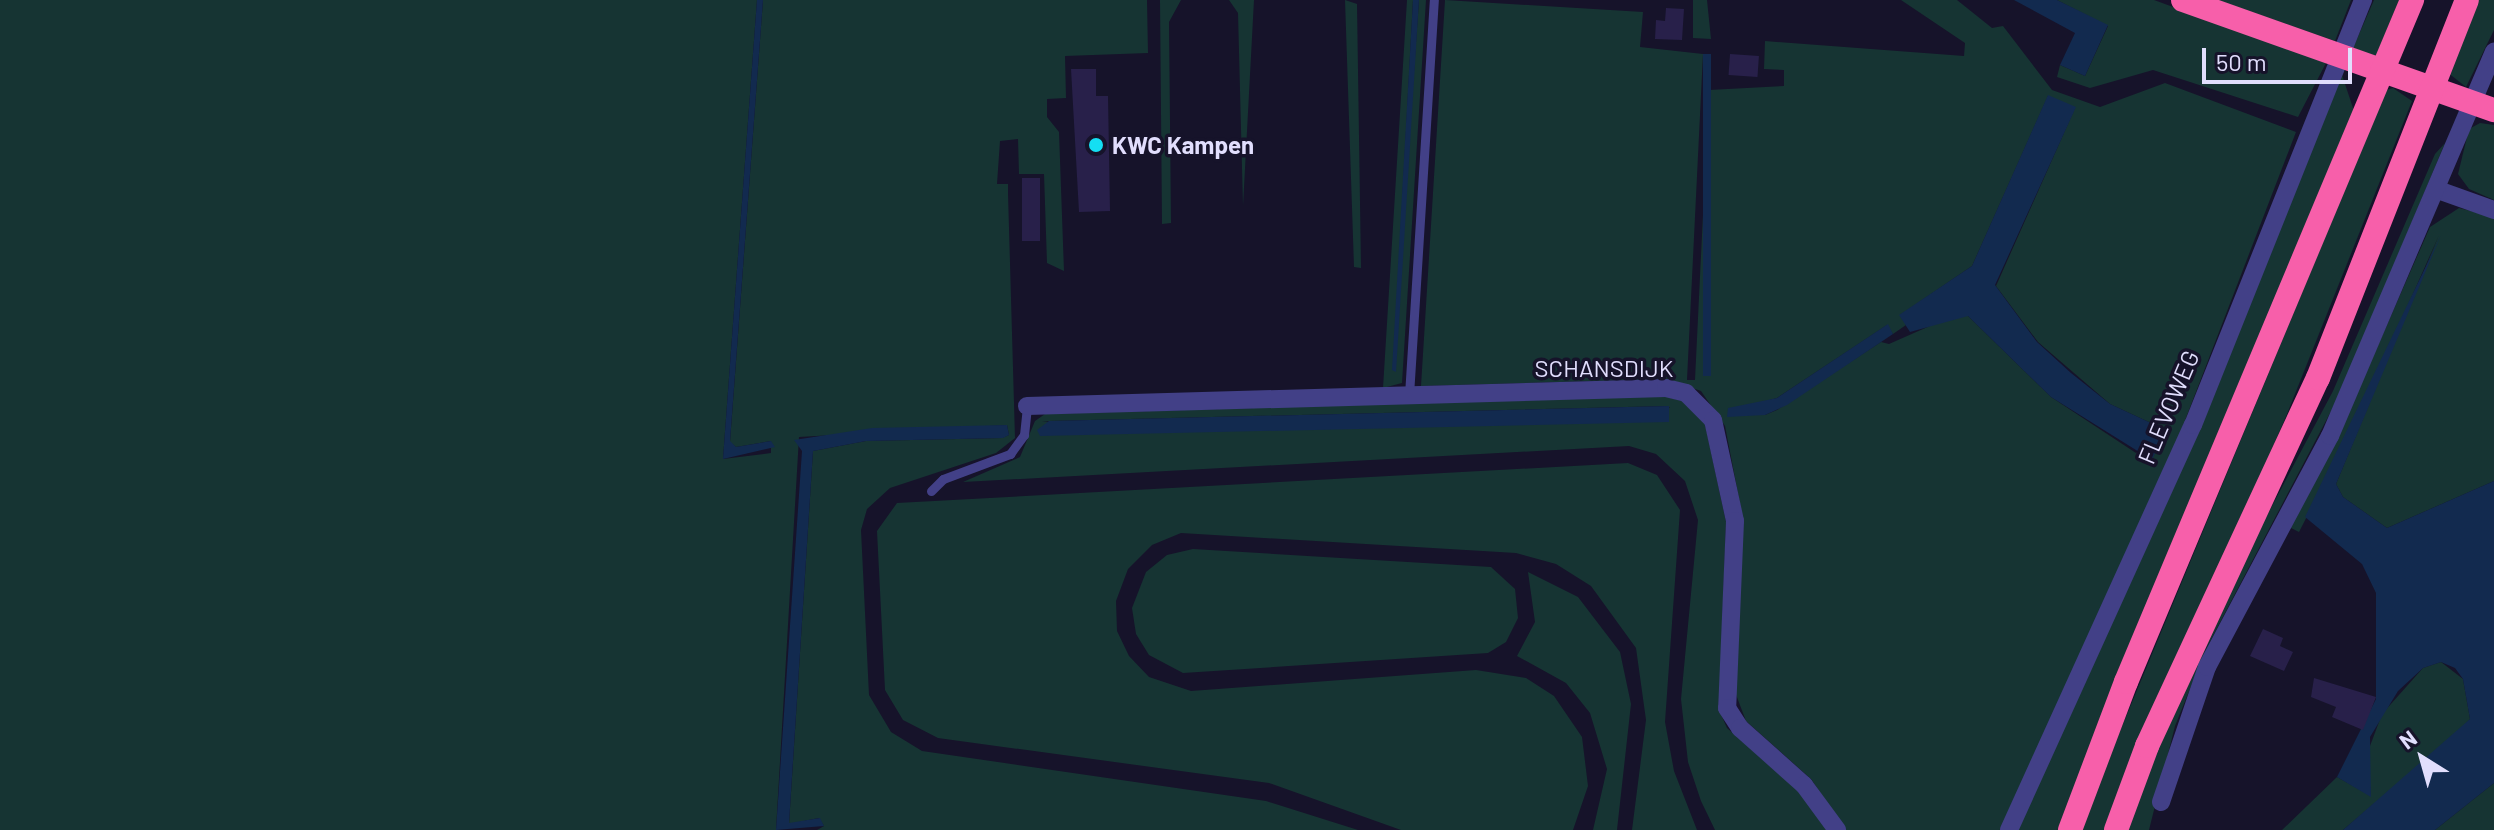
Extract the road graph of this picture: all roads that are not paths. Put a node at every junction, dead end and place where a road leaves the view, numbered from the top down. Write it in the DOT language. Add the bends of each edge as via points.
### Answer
graph roads {
  1 [pos="1434,0"];
  2 [pos="2183,0"];
  3 [pos="2363,0"];
  4 [pos="2412,0"];
  5 [pos="2467,0"];
  6 [pos="2494,51"];
  7 [pos="2339,56"];
  8 [pos="2381,74"];
  9 [pos="2430,87"];
  10 [pos="2483,106"];
  11 [pos="2438,190"];
  12 [pos="2494,210"];
  13 [pos="1409,395"];
  14 [pos="1027,406"];
  15 [pos="931,491"];
  16 [pos="2161,802"];
  17 [pos="1837,830"];
  18 [pos="2009,830"];
  19 [pos="2070,830"];
  20 [pos="2116,830"];
  1 -- 13 [label="lane"];
  2 -- 7 [label="highway"];
  3 -- 7 [label="street, FLEVOWEG"];
  4 -- 8 [label="highway"];
  5 -- 9 [label="highway"];
  6 -- 10 [label="street"];
  7 -- 8 [label="highway"];
  7 -- 18 [label="street, FLEVOWEG" via="2193,425"];
  8 -- 9 [label="highway"];
  8 -- 19 [label="highway" via="2126,682"];
  9 -- 10 [label="highway"];
  9 -- 20 [label="highway" via="2318,378 2147,746"];
  10 -- 11 [label="street"];
  11 -- 12 [label="street"];
  11 -- 16 [label="street" via="2330,436 2207,667"];
  13 -- 14 [label="street, SCHANSDIJK"];
  13 -- 17 [label="street, SCHANSDIJK" via="1666,388 1702,404 1716,429 1736,534 1727,708 1740,728 1804,785"];
  14 -- 15 [label="lane" via="1024,435 1010,454 943,479"];
}
